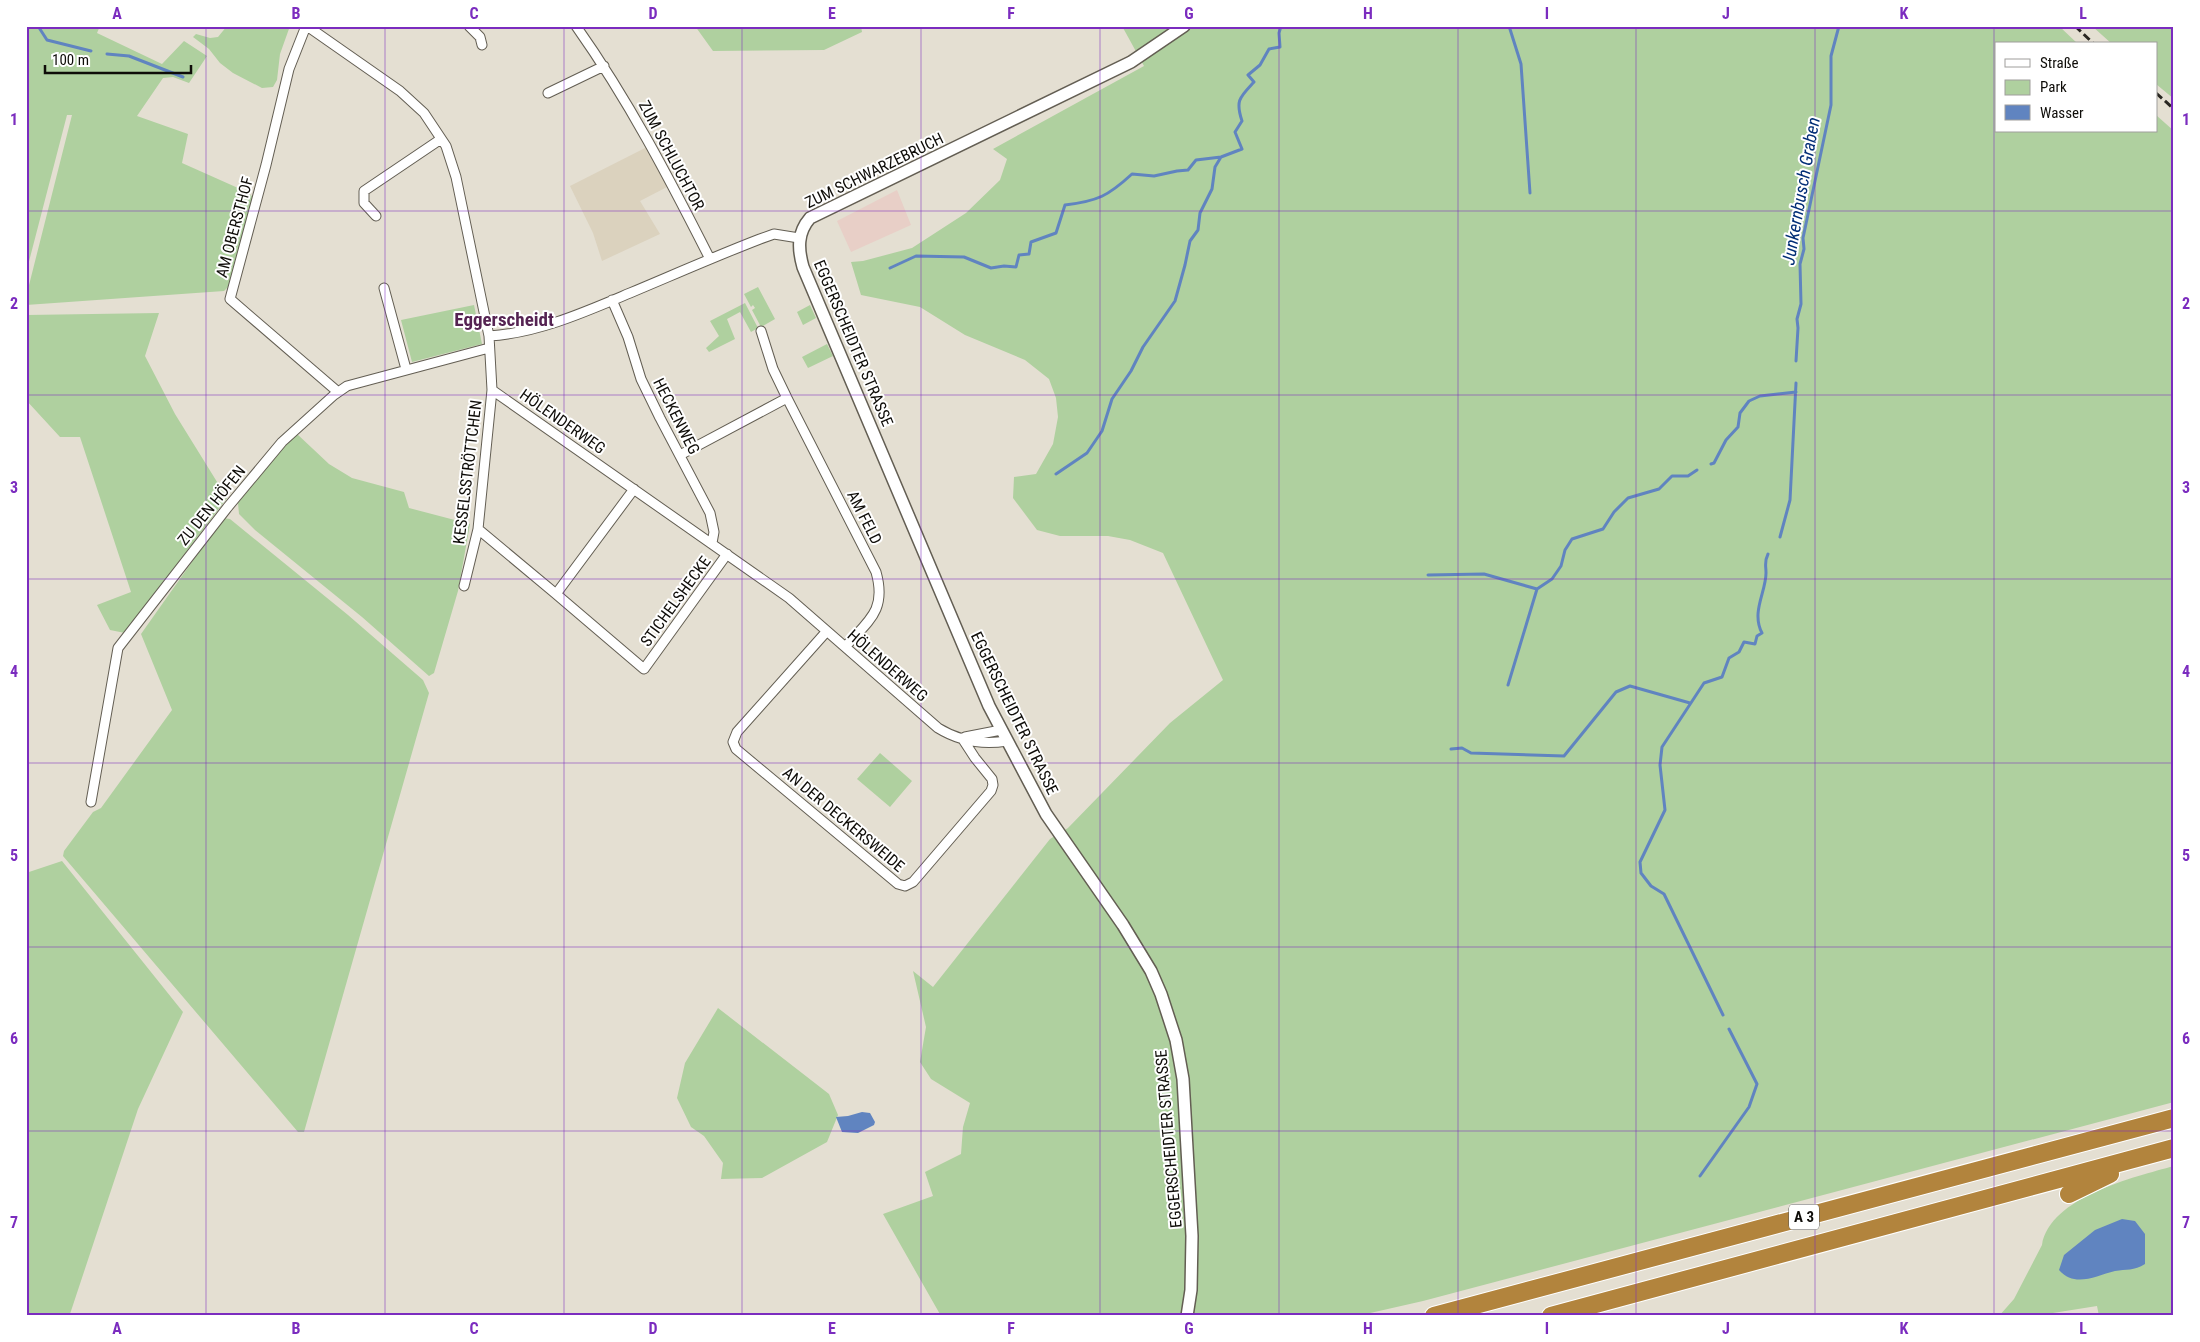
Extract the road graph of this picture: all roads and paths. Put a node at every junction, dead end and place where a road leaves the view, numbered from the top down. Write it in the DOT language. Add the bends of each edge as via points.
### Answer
graph roads {
  1 [pos="306,26"];
  2 [pos="469,26"];
  3 [pos="576,26"];
  4 [pos="1184,26"];
  5 [pos="482,45"];
  6 [pos="604,66"];
  7 [pos="548,93"];
  8 [pos="441,139"];
  9 [pos="376,216"];
  10 [pos="799,238"];
  11 [pos="710,259"];
  12 [pos="384,288"];
  13 [pos="612,300"];
  14 [pos="761,331"];
  15 [pos="489,336"];
  16 [pos="489,348"];
  17 [pos="406,369"];
  18 [pos="492,390"];
  19 [pos="338,392"];
  20 [pos="787,398"];
  21 [pos="680,455"];
  22 [pos="634,489"];
  23 [pos="478,529"];
  24 [pos="712,544"];
  25 [pos="727,554"];
  26 [pos="464,586"];
  27 [pos="556,594"];
  28 [pos="827,631"];
  29 [pos="845,647"];
  30 [pos="1002,730"];
  31 [pos="962,738"];
  32 [pos="1007,741"];
  33 [pos="91,802"];
  34 [pos="2174,1118"];
  35 [pos="2174,1148"];
  36 [pos="2146,1156"];
  37 [pos="2068,1194"];
  38 [pos="1187,1316"];
  39 [pos="1434,1316"];
  40 [pos="1551,1316"];
  1 -- 8 [label="street" via="414,102"];
  1 -- 19 [label="street, AM OBERSTHOF" via="289,69 230,299"];
  2 -- 5 [label="street" via="480,37"];
  3 -- 6 [label="street, ZUM SCHLUCHTOR"];
  4 -- 10 [label="street, ZUM SCHWARZEBRUCH" via="1130,62 810,218"];
  6 -- 7 [label="street"];
  6 -- 11 [label="street, ZUM SCHLUCHTOR" via="658,157"];
  8 -- 9 [label="street" via="364,192 364,203"];
  8 -- 15 [label="street" via="456,177"];
  10 -- 11 [label="street" via="774,234"];
  10 -- 30 [label="street, EGGERSCHEIDTER STRASSE" via="803,267"];
  11 -- 13 [label="street"];
  12 -- 17 [label="street"];
  13 -- 15 [label="street" via="547,325 513,334"];
  13 -- 21 [label="street, HECKENWEG" via="642,378"];
  14 -- 20 [label="street, AM FELD" via="773,369"];
  15 -- 16 [label="street"];
  16 -- 17 [label="street, ZU DEN HÖFEN"];
  16 -- 18 [label="street"];
  17 -- 19 [label="street, ZU DEN HÖFEN" via="347,386"];
  18 -- 22 [label="street, HÖLENDERWEG"];
  18 -- 23 [label="street, KESSELSSTRÖTTCHEN"];
  19 -- 33 [label="street, ZU DEN HÖFEN" via="282,442 118,648"];
  20 -- 21 [label="street"];
  20 -- 29 [label="street, AM FELD" via="876,572 880,586 876,611"];
  21 -- 24 [label="street, HECKENWEG" via="710,513 714,532"];
  22 -- 24 [label="street, HÖLENDERWEG"];
  22 -- 27 [label="street"];
  23 -- 26 [label="street, KESSELSSTRÖTTCHEN"];
  23 -- 27 [label="street, STICHELSHECKE"];
  24 -- 25 [label="street, HÖLENDERWEG"];
  25 -- 27 [label="street, STICHELSHECKE" via="644,669"];
  25 -- 28 [label="street, HÖLENDERWEG" via="789,598"];
  28 -- 29 [label="street, HÖLENDERWEG"];
  28 -- 31 [label="street, AN DER DECKERSWEIDE" via="737,732 733,742 736,749 901,886 912,882 991,791 992,779"];
  29 -- 31 [label="street, HÖLENDERWEG" via="933,724"];
  30 -- 31 [label="street"];
  30 -- 32 [label="street, EGGERSCHEIDTER STRASSE"];
  31 -- 32 [label="street, HÖLENDERWEG" via="982,744"];
  32 -- 38 [label="street, EGGERSCHEIDTER STRASSE" via="1046,814 1151,971 1176,1040 1183,1079 1192,1236"];
  34 -- 39 [label="highway, A 3"];
  35 -- 36 [label="highway, A 3"];
  36 -- 37 [label="highway"];
  36 -- 40 [label="highway, A 3"];
}
